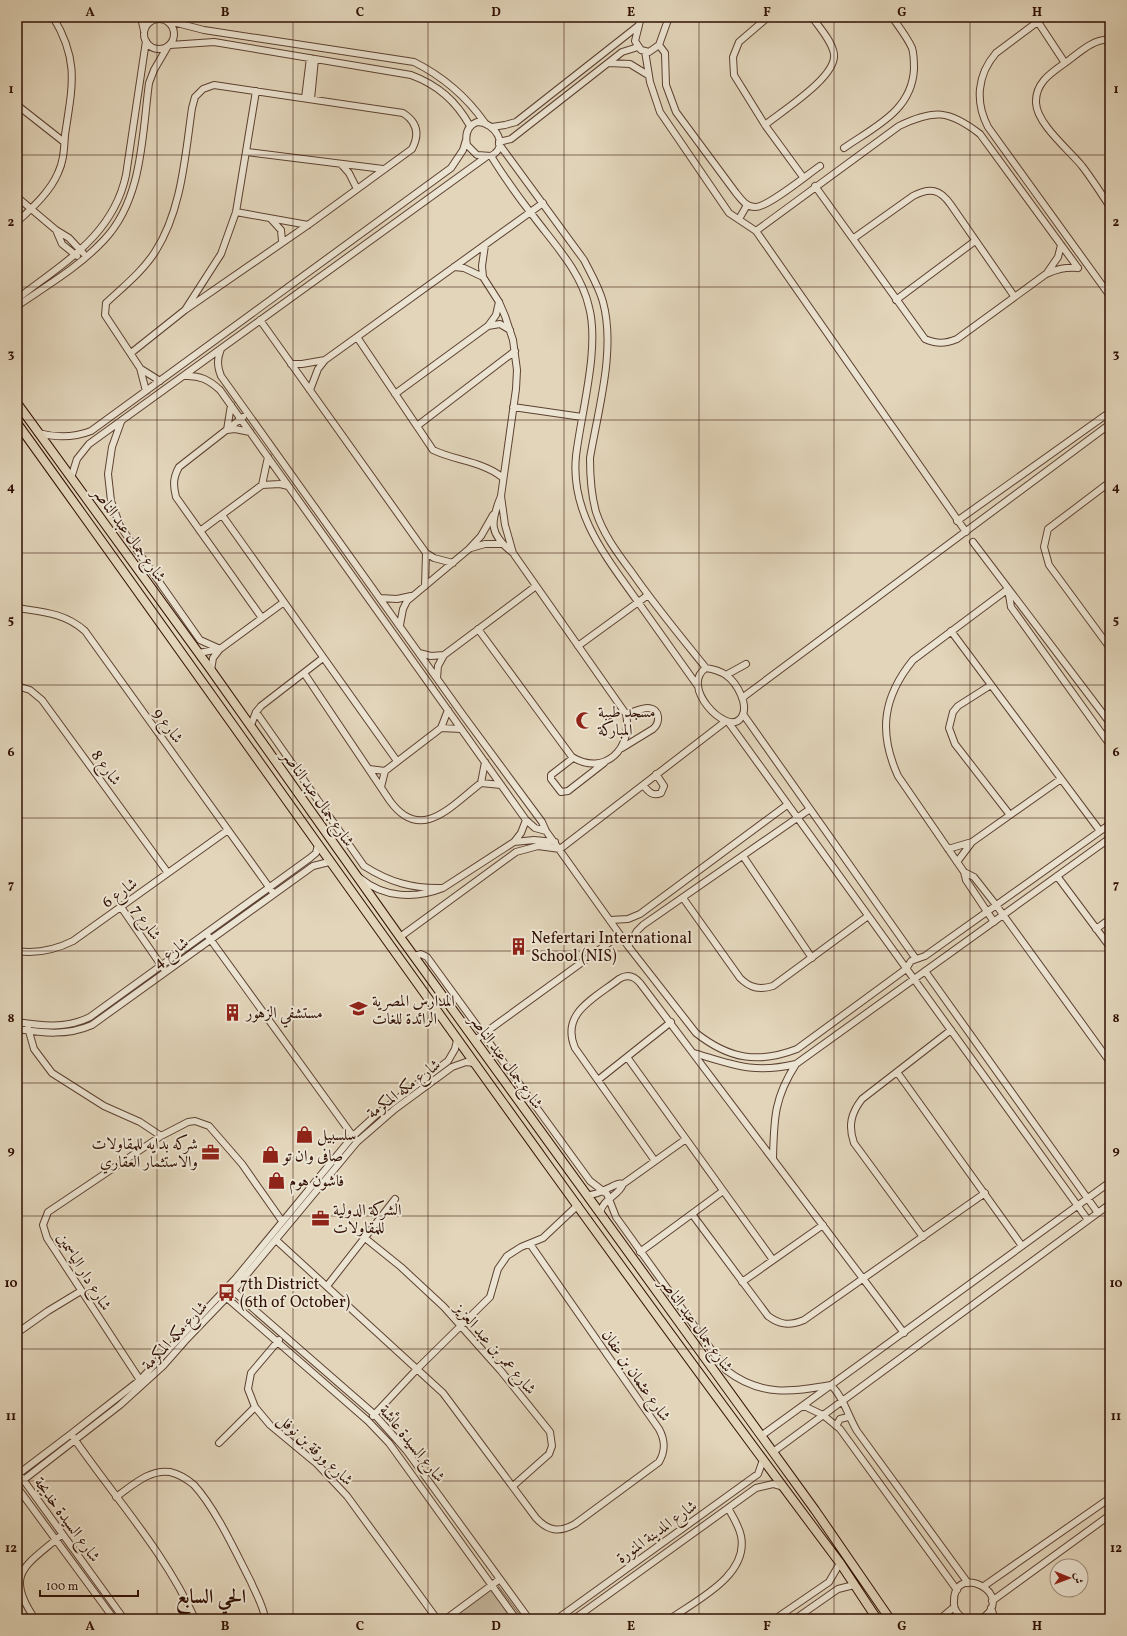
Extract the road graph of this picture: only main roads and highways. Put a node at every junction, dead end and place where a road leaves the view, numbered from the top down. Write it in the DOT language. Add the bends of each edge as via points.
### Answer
graph roads {
  1 [pos="17,403"];
  2 [pos="17,423"];
  3 [pos="142,575"];
  4 [pos="132,584"];
  5 [pos="159,598"];
  6 [pos="148,605"];
  7 [pos="668,1307"];
  8 [pos="658,1316"];
  9 [pos="680,1324"];
  10 [pos="670,1331"];
  11 [pos="877,1619"];
  12 [pos="890,1619"];
  1 -- 3 [label="main road, شارع جمال عبد الناصر"];
  2 -- 4 [label="main road, شارع جمال عبد الناصر"];
  3 -- 4 [label="main road" via="140,580"];
  3 -- 5 [label="main road, شارع جمال عبد الناصر"];
  4 -- 6 [label="main road, شارع جمال عبد الناصر"];
  5 -- 6 [label="main road" via="152,599"];
  5 -- 7 [label="main road, شارع جمال عبد الناصر"];
  6 -- 8 [label="main road, شارع جمال عبد الناصر" via="329,862"];
  7 -- 8 [label="main road"];
  7 -- 9 [label="main road, شارع جمال عبد الناصر"];
  8 -- 10 [label="main road, شارع جمال عبد الناصر"];
  9 -- 10 [label="main road" via="673,1326"];
  9 -- 12 [label="main road, شارع جمال عبد الناصر"];
  10 -- 11 [label="main road, شارع جمال عبد الناصر" via="840,1563"];
}
